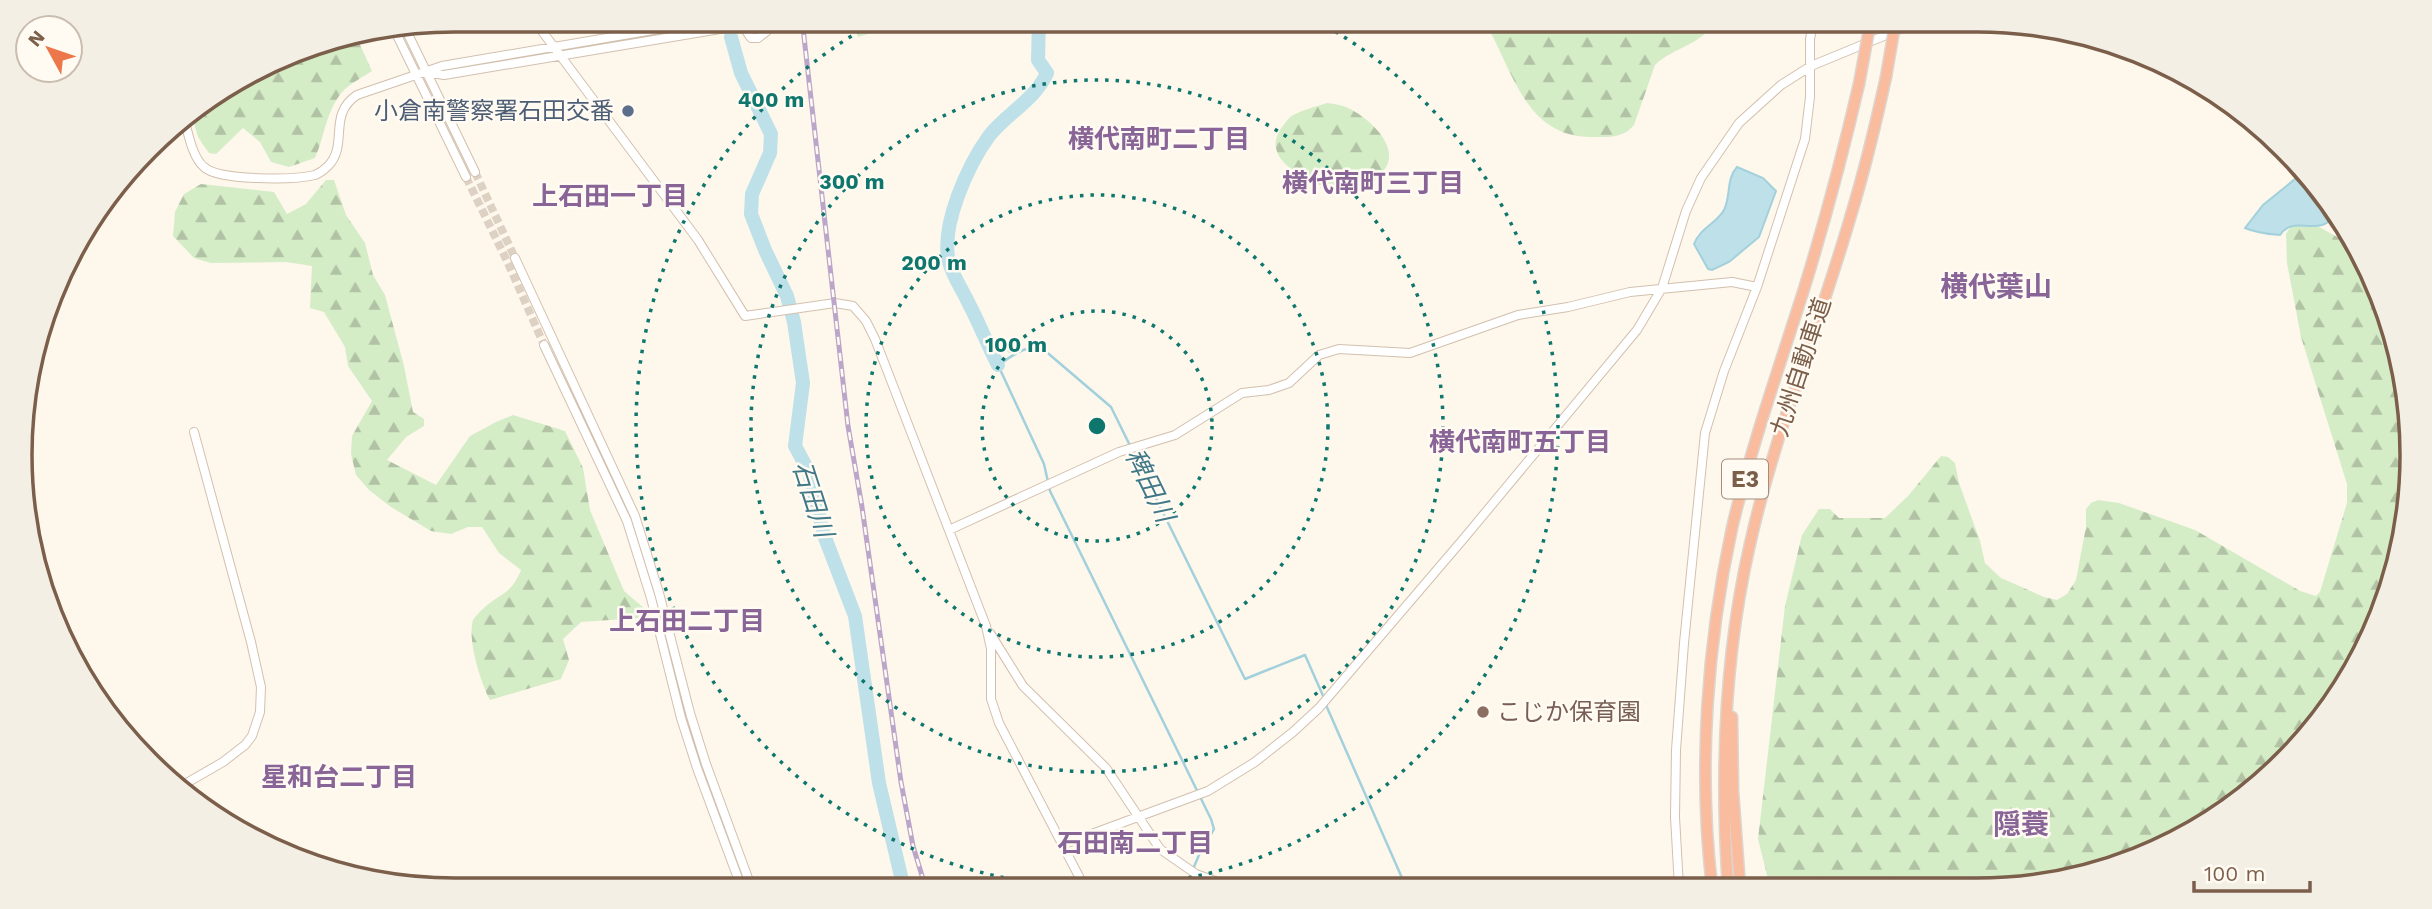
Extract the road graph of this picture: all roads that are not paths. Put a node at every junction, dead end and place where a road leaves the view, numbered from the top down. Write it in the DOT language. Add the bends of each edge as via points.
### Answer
graph roads {
  1 [pos="542,31"];
  2 [pos="645,31"];
  3 [pos="708,31"];
  4 [pos="746,31"];
  5 [pos="767,31"];
  6 [pos="1812,31"];
  7 [pos="1869,31"];
  8 [pos="1894,31"];
  9 [pos="1896,31"];
  10 [pos="407,34"];
  11 [pos="398,35"];
  12 [pos="554,46"];
  13 [pos="562,55"];
  14 [pos="1811,66"];
  15 [pos="421,73"];
  16 [pos="187,127"];
  17 [pos="475,172"];
  18 [pos="466,177"];
  19 [pos="515,258"];
  20 [pos="1757,287"];
  21 [pos="1661,288"];
  22 [pos="544,345"];
  23 [pos="194,432"];
  24 [pos="948,530"];
  25 [pos="1750,544"];
  26 [pos="986,626"];
  27 [pos="1706,775"];
  28 [pos="188,782"];
  29 [pos="1138,816"];
  30 [pos="1062,845"];
  31 [pos="738,878"];
  32 [pos="748,878"];
  33 [pos="1080,878"];
  34 [pos="1207,878"];
  35 [pos="1678,878"];
  36 [pos="1706,878"];
  37 [pos="1711,878"];
  38 [pos="1728,878"];
  39 [pos="1739,878"];
  1 -- 12 [label="street"];
  2 -- 12 [label="street"];
  3 -- 13 [label="street"];
  4 -- 5 [label="street" via="751,38 758,38"];
  6 -- 14 [label="street"];
  7 -- 27 [label="highway, 九州自動車道 / E3, bridge" via="1825,218 1732,528 1715,634"];
  8 -- 25 [label="highway, 九州自動車道 / E3, bridge" via="1851,217 1781,424"];
  9 -- 14 [label="street"];
  10 -- 15 [label="street"];
  11 -- 15 [label="street"];
  12 -- 13 [label="street"];
  12 -- 15 [label="street"];
  13 -- 15 [label="street" via="444,75"];
  13 -- 24 [label="street" via="698,240 745,316 835,303 853,306 860,314 876,339"];
  14 -- 20 [label="street" via="1804,139"];
  14 -- 21 [label="street" via="1739,122 1718,151 1686,211"];
  15 -- 16 [label="street" via="357,95 347,104 338,122 336,154 316,174 264,177 213,172 201,164"];
  15 -- 17 [label="street"];
  15 -- 18 [label="street"];
  19 -- 32 [label="street" via="635,516 690,713"];
  20 -- 21 [label="street" via="1732,282"];
  20 -- 35 [label="street" via="1705,433 1676,750"];
  21 -- 24 [label="street" via="1518,315 1410,353 1339,349 1319,355 1289,383 1242,393 1175,435 1119,452"];
  21 -- 29 [label="street" via="1637,330 1319,708 1255,762 1208,790"];
  22 -- 31 [label="street" via="627,521 681,718"];
  23 -- 28 [label="street" via="261,687 260,712 252,736 223,762"];
  24 -- 26 [label="street"];
  25 -- 38 [label="highway, 九州自動車道 / E3" via="1733,638 1724,734"];
  25 -- 39 [label="highway" via="1733,693"];
  26 -- 29 [label="street" via="1023,686 1106,768"];
  26 -- 30 [label="street" via="991,699 999,723"];
  27 -- 36 [label="highway"];
  27 -- 37 [label="highway, 九州自動車道 / E3"];
  29 -- 30 [label="street"];
  29 -- 34 [label="street" via="1160,849"];
  30 -- 33 [label="street"];
}
